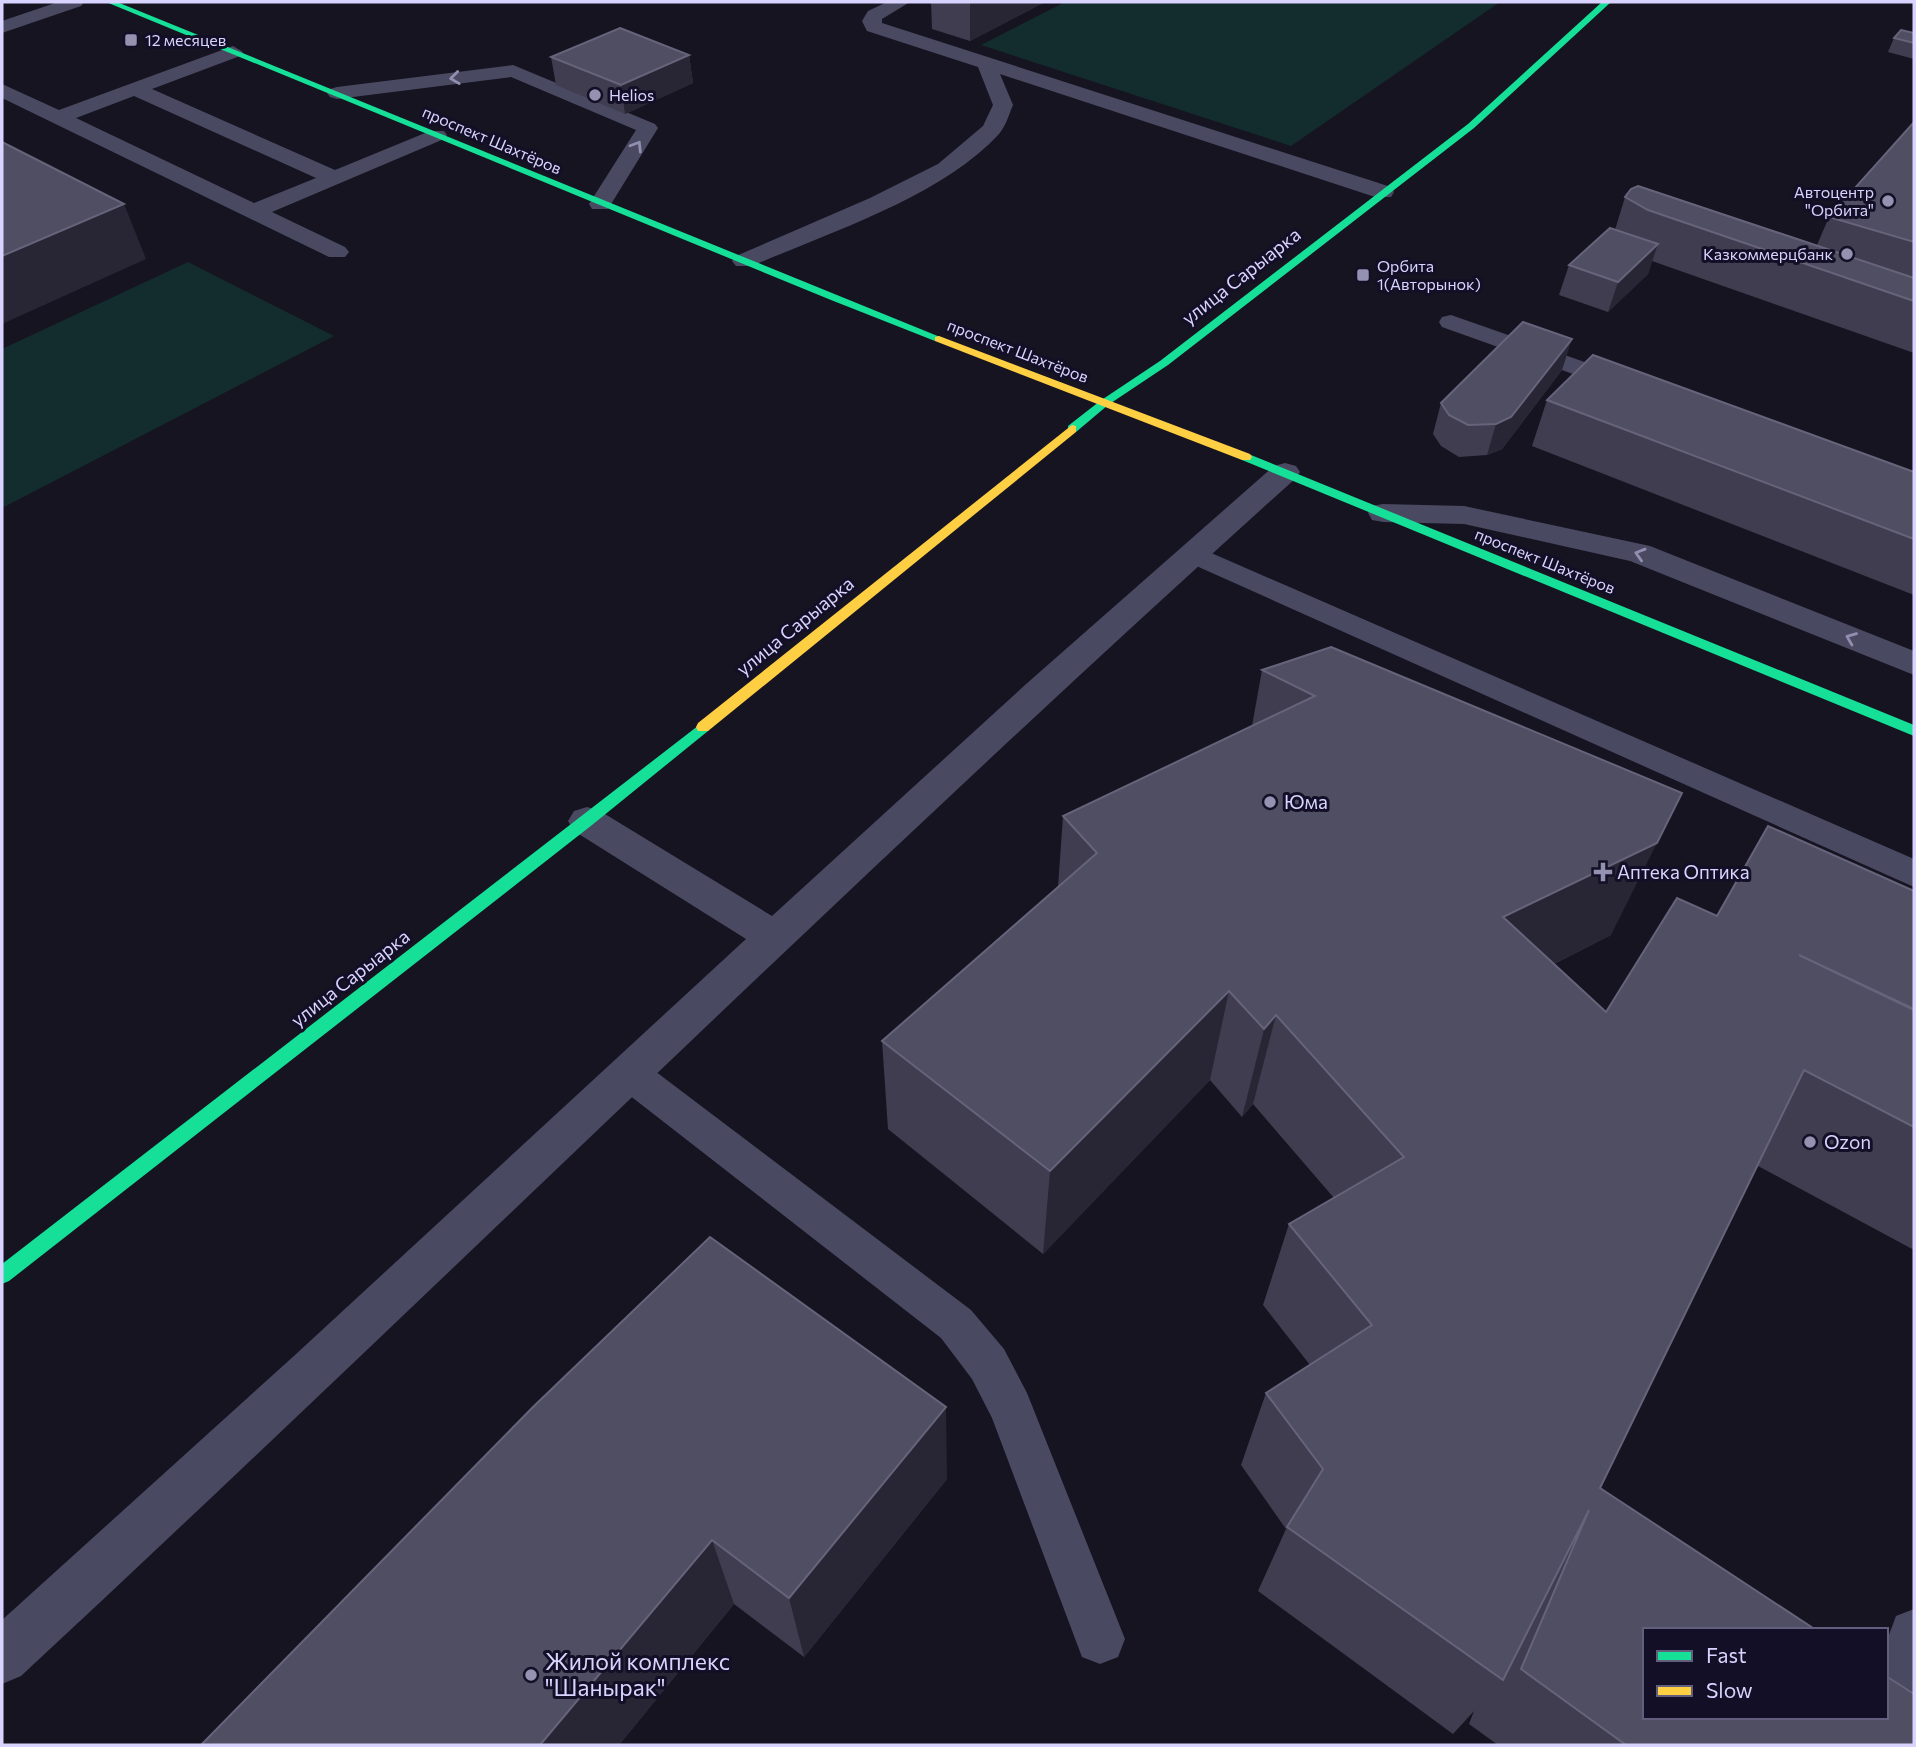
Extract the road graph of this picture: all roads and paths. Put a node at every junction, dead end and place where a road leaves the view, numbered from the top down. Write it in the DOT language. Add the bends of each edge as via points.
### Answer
graph roads {
  1 [pos="75,2"];
  2 [pos="110,2"];
  3 [pos="901,2"];
  4 [pos="1607,2"];
  5 [pos="2,27"];
  6 [pos="233,52"];
  7 [pos="986,63"];
  8 [pos="2,90"];
  9 [pos="137,90"];
  10 [pos="337,93"];
  11 [pos="59,117"];
  12 [pos="437,135"];
  13 [pos="333,177"];
  14 [pos="1383,192"];
  15 [pos="600,204"];
  16 [pos="253,212"];
  17 [pos="337,252"];
  18 [pos="744,261"];
  19 [pos="1451,322"];
  20 [pos="1653,395"];
  21 [pos="1104,403"];
  22 [pos="1284,472"];
  23 [pos="1383,513"];
  24 [pos="1193,554"];
  25 [pos="1914,664"];
  26 [pos="1914,731"];
  27 [pos="587,821"];
  28 [pos="1914,874"];
  29 [pos="773,936"];
  30 [pos="629,1073"];
  31 [pos="2,1275"];
  32 [pos="1914,1634"];
  33 [pos="1100,1639"];
  34 [pos="2,1657"];
  35 [pos="1914,1700"];
  1 -- 5 [label="lane"];
  2 -- 6 [label="main road, проспект Шахтёров"];
  3 -- 7 [label="lane" via="875,15 874,27"];
  4 -- 14 [label="main road, улица Сарыарка" via="1471,126"];
  6 -- 9 [label="lane"];
  6 -- 10 [label="main road, проспект Шахтёров"];
  7 -- 14 [label="lane"];
  7 -- 18 [label="lane" via="1003,105 992,129 946,169"];
  8 -- 11 [label="lane"];
  9 -- 11 [label="lane"];
  9 -- 13 [label="lane"];
  10 -- 12 [label="main road, проспект Шахтёров"];
  15 -- 10 [label="lane, one-way" via="649,128 513,71"];
  11 -- 16 [label="lane"];
  12 -- 13 [label="lane"];
  12 -- 15 [label="main road, проспект Шахтёров"];
  13 -- 16 [label="lane"];
  14 -- 21 [label="main road, улица Сарыарка" via="1164,363"];
  15 -- 18 [label="main road, проспект Шахтёров"];
  16 -- 17 [label="lane"];
  18 -- 21 [label="main road, проспект Шахтёров"];
  19 -- 20 [label="lane"];
  21 -- 22 [label="main road, проспект Шахтёров"];
  21 -- 27 [label="main road, улица Сарыарка"];
  22 -- 23 [label="main road, проспект Шахтёров"];
  22 -- 24 [label="street"];
  25 -- 23 [label="street, one-way" via="1639,553 1464,515"];
  23 -- 26 [label="main road, проспект Шахтёров"];
  24 -- 28 [label="lane"];
  24 -- 29 [label="street"];
  27 -- 29 [label="street"];
  27 -- 31 [label="main road, улица Сарыарка"];
  29 -- 30 [label="street"];
  30 -- 33 [label="lane" via="956,1324 988,1364 1011,1409"];
  30 -- 34 [label="street"];
  32 -- 35 [label="lane" via="1896,1689"];
}
